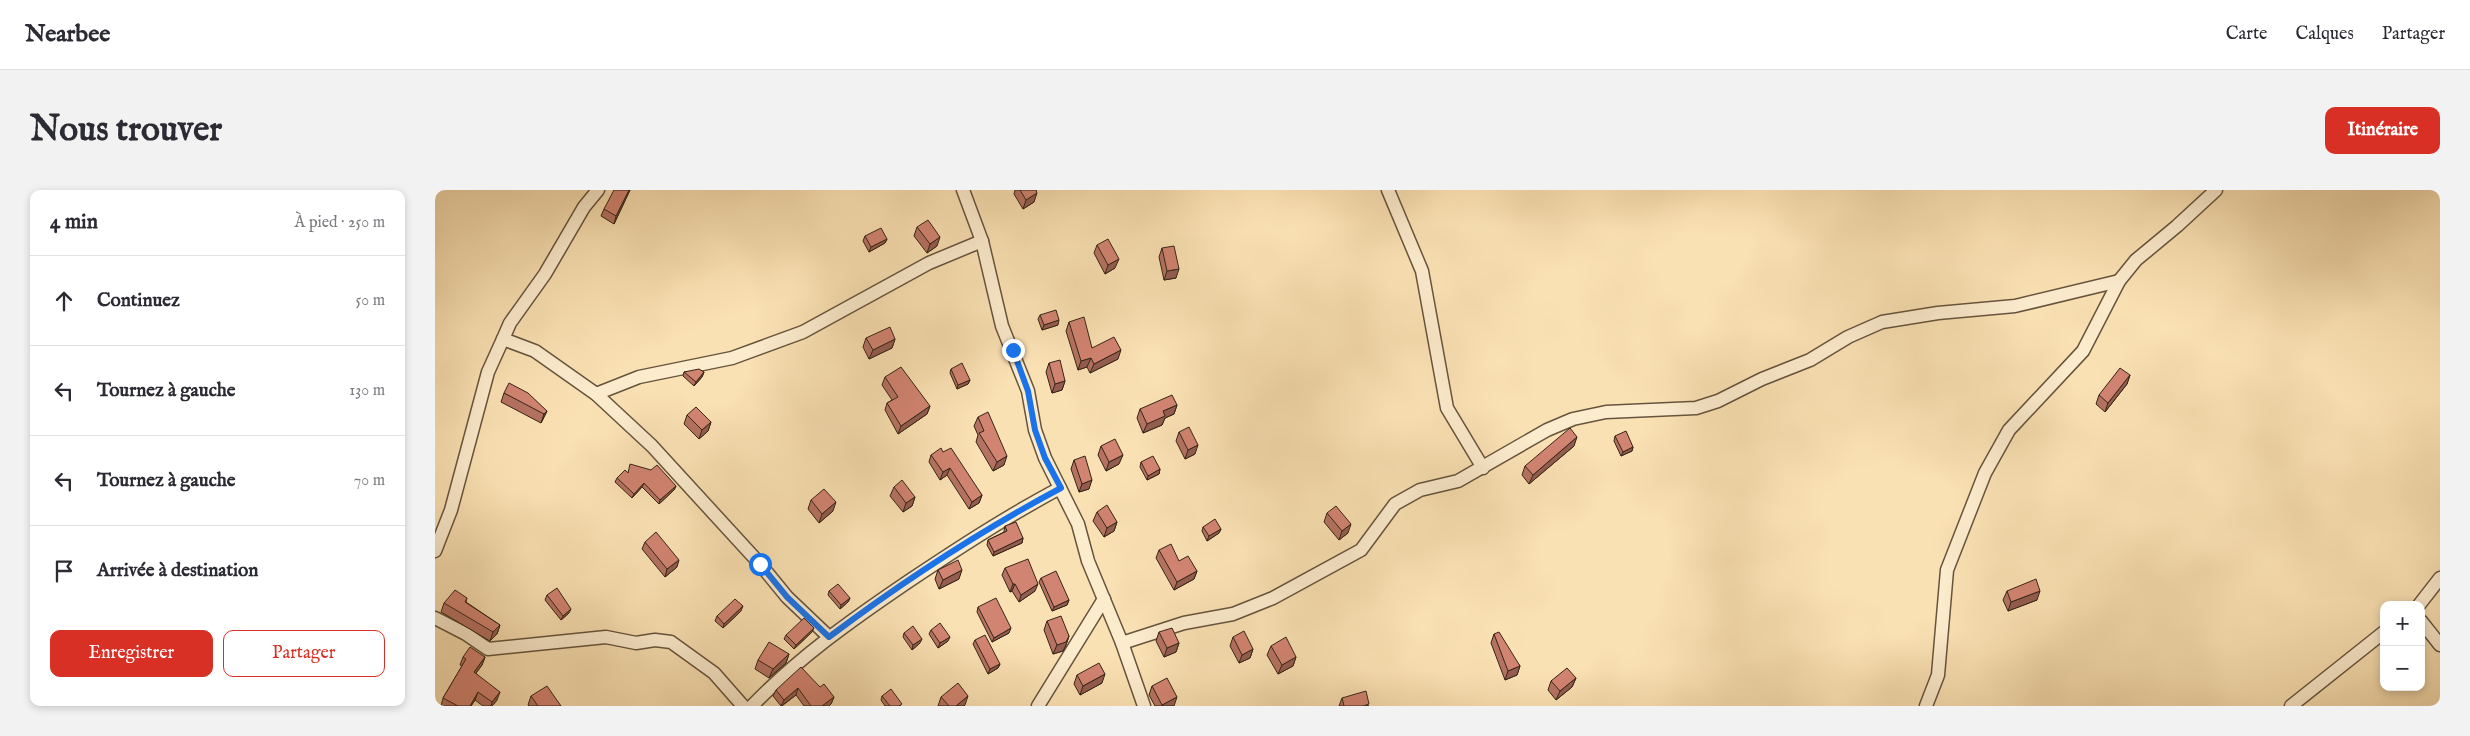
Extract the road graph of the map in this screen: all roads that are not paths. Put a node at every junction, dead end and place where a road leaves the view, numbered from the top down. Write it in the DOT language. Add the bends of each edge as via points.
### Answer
graph roads {
  1 [pos="598,190"];
  2 [pos="963,190"];
  3 [pos="1388,190"];
  4 [pos="2216,190"];
  5 [pos="982,241"];
  6 [pos="2119,281"];
  7 [pos="503,339"];
  8 [pos="596,394"];
  9 [pos="1483,468"];
  10 [pos="1061,488"];
  11 [pos="435,551"];
  12 [pos="2440,578"];
  13 [pos="1104,599"];
  14 [pos="2422,601"];
  15 [pos="435,618"];
  16 [pos="2425,626"];
  17 [pos="2380,635"];
  18 [pos="829,637"];
  19 [pos="1123,643"];
  20 [pos="2440,646"];
  21 [pos="743,706"];
  22 [pos="752,706"];
  23 [pos="1039,706"];
  24 [pos="1144,706"];
  25 [pos="1926,706"];
  26 [pos="2291,706"];
  1 -- 7 [label="street" via="510,323"];
  2 -- 5 [label="street"];
  3 -- 9 [label="street" via="1422,271 1447,408"];
  4 -- 6 [label="street" via="2136,260"];
  5 -- 8 [label="street" via="929,264 794,336 732,358 639,377"];
  5 -- 10 [label="street" via="1002,326 1028,391 1035,430"];
  6 -- 9 [label="street" via="2015,306 1882,322 1848,337 1810,360 1718,401 1696,408 1606,412 1573,419 1547,430"];
  6 -- 25 [label="street" via="2083,351 2009,430 1985,473 1947,570 1938,675"];
  7 -- 8 [label="street" via="535,351"];
  7 -- 11 [label="street" via="488,372 451,510"];
  8 -- 18 [label="street" via="652,446 787,597"];
  9 -- 19 [label="street" via="1458,481 1420,490 1395,504 1361,550 1273,598 1233,614 1184,623"];
  10 -- 13 [label="street" via="1078,524 1088,561"];
  10 -- 18 [label="street" via="996,524"];
  12 -- 14 [label="street"];
  13 -- 19 [label="street"];
  13 -- 23 [label="street"];
  15 -- 21 [label="street" via="489,649 606,637 636,643 671,642 714,673"];
  16 -- 20 [label="street"];
  17 -- 26 [label="street"];
  18 -- 22 [label="street"];
  19 -- 24 [label="street"];
}
